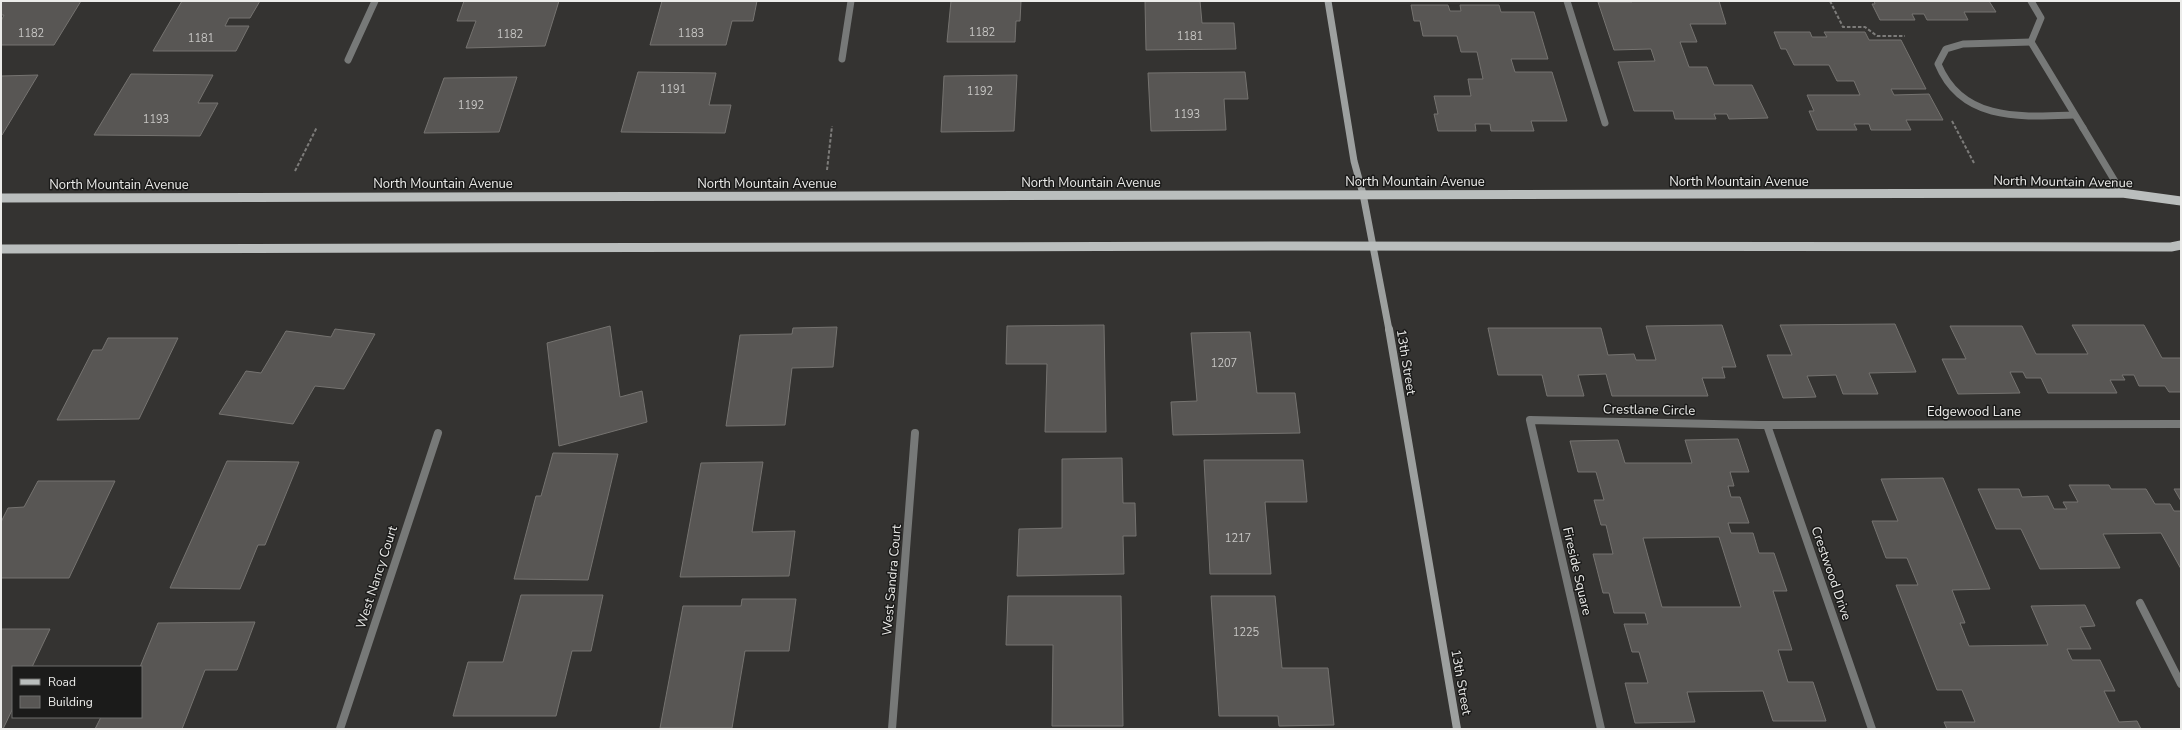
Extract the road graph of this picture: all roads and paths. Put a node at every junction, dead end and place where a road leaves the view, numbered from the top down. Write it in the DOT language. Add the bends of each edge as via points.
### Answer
graph roads {
  1 [pos="375,1"];
  2 [pos="851,1"];
  3 [pos="1328,1"];
  4 [pos="1567,1"];
  5 [pos="1830,1"];
  6 [pos="2031,1"];
  7 [pos="1905,36"];
  8 [pos="2032,42"];
  9 [pos="842,59"];
  10 [pos="348,60"];
  11 [pos="2074,115"];
  12 [pos="1950,118"];
  13 [pos="1605,123"];
  14 [pos="832,126"];
  15 [pos="317,127"];
  16 [pos="1974,163"];
  17 [pos="827,173"];
  18 [pos="294,174"];
  19 [pos="2122,193"];
  20 [pos="1363,194"];
  21 [pos="1,198"];
  22 [pos="2181,201"];
  23 [pos="2181,245"];
  24 [pos="1374,246"];
  25 [pos="1,250"];
  26 [pos="1530,420"];
  27 [pos="2181,424"];
  28 [pos="1768,425"];
  29 [pos="438,433"];
  30 [pos="915,434"];
  31 [pos="2140,603"];
  32 [pos="2181,684"];
  33 [pos="340,729"];
  34 [pos="892,729"];
  35 [pos="1457,729"];
  36 [pos="1601,729"];
  37 [pos="1872,729"];
  1 -- 10 [label="street"];
  2 -- 9 [label="street"];
  3 -- 20 [label="street, 13th Street" via="1354,161"];
  4 -- 13 [label="street"];
  5 -- 7 [label="path" via="1843,27 1865,27 1877,36"];
  6 -- 8 [label="street" via="2041,18"];
  8 -- 11 [label="street"];
  8 -- 11 [label="street" via="1963,44 1946,50 1938,64 1947,83 1966,101 1992,112 2015,115"];
  11 -- 19 [label="street"];
  12 -- 16 [label="path"];
  14 -- 17 [label="path"];
  15 -- 18 [label="path"];
  19 -- 20 [label="main road, North Mountain Avenue"];
  19 -- 22 [label="main road, North Mountain Avenue"];
  20 -- 21 [label="main road, North Mountain Avenue"];
  20 -- 24 [label="street, 13th Street"];
  23 -- 24 [label="main road"];
  24 -- 25 [label="main road"];
  24 -- 35 [label="street, 13th Street"];
  26 -- 28 [label="street, Crestlane Circle"];
  26 -- 36 [label="street, Fireside Square"];
  27 -- 28 [label="street, Edgewood Lane"];
  28 -- 37 [label="street, Crestwood Drive"];
  29 -- 33 [label="street, West Nancy Court"];
  30 -- 34 [label="street, West Sandra Court"];
  31 -- 32 [label="street"];
}
